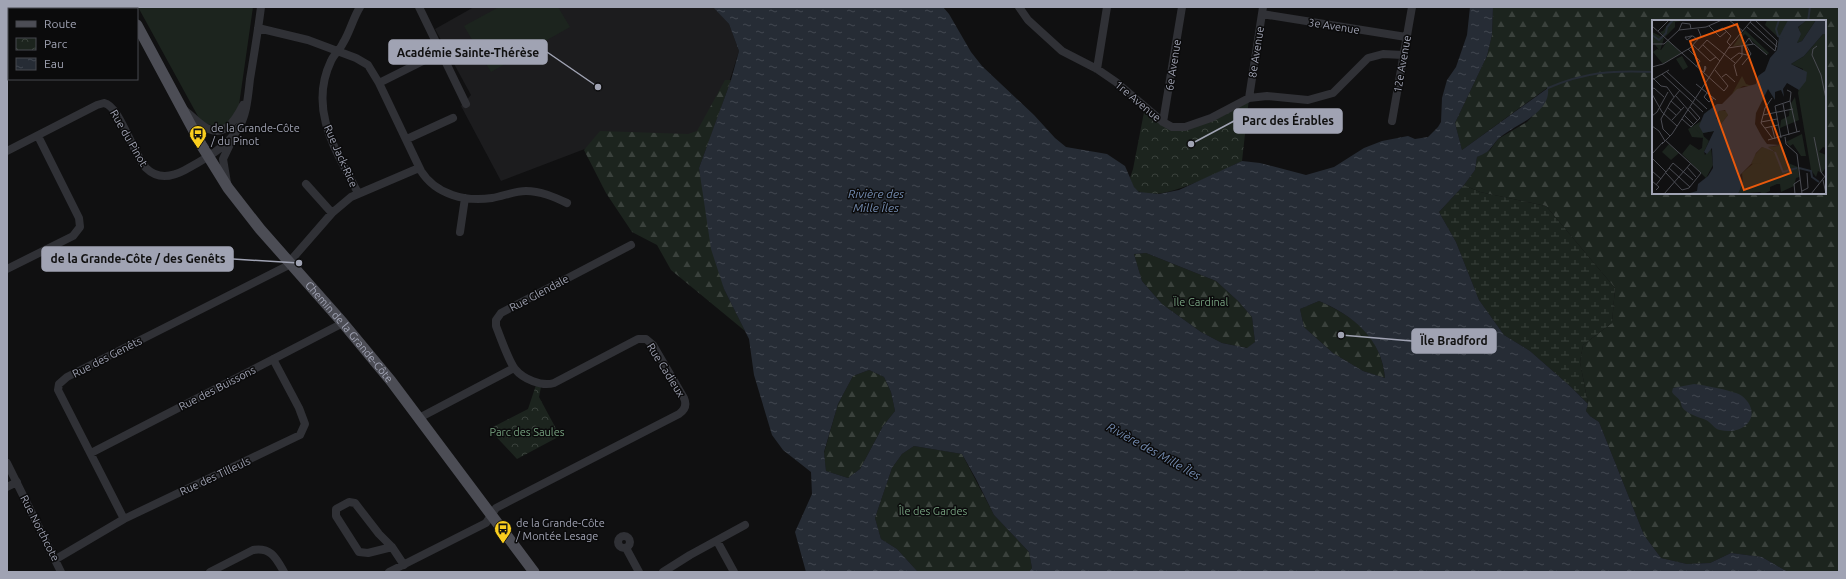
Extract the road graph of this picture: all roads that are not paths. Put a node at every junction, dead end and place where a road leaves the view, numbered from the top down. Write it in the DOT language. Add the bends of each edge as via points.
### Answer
graph roads {
  1 [pos="262,7"];
  2 [pos="360,7"];
  3 [pos="419,7"];
  4 [pos="1019,7"];
  5 [pos="1107,7"];
  6 [pos="1182,7"];
  7 [pos="1412,7"];
  8 [pos="1263,10"];
  9 [pos="138,27"];
  10 [pos="258,28"];
  11 [pos="1406,37"];
  12 [pos="337,51"];
  13 [pos="1403,54"];
  14 [pos="425,60"];
  15 [pos="1097,69"];
  16 [pos="379,82"];
  17 [pos="248,95"];
  18 [pos="1249,98"];
  19 [pos="466,104"];
  20 [pos="181,107"];
  21 [pos="453,118"];
  22 [pos="1392,120"];
  23 [pos="1163,122"];
  24 [pos="234,135"];
  25 [pos="38,136"];
  26 [pos="407,140"];
  27 [pos="7,151"];
  28 [pos="208,156"];
  29 [pos="419,168"];
  30 [pos="306,184"];
  31 [pos="228,188"];
  32 [pos="358,193"];
  33 [pos="465,198"];
  34 [pos="567,203"];
  35 [pos="332,213"];
  36 [pos="460,232"];
  37 [pos="631,245"];
  38 [pos="289,262"];
  39 [pos="7,269"];
  40 [pos="343,323"];
  41 [pos="273,359"];
  42 [pos="514,368"];
  43 [pos="419,418"];
  44 [pos="90,453"];
  45 [pos="7,463"];
  46 [pos="16,482"];
  47 [pos="7,488"];
  48 [pos="491,515"];
  49 [pos="124,519"];
  50 [pos="745,525"];
  51 [pos="717,541"];
  52 [pos="392,547"];
  53 [pos="626,548"];
  54 [pos="56,559"];
  55 [pos="404,565"];
  56 [pos="62,572"];
  57 [pos="210,572"];
  58 [pos="284,572"];
  59 [pos="389,572"];
  60 [pos="534,572"];
  61 [pos="639,572"];
  62 [pos="663,572"];
  63 [pos="734,572"];
  1 -- 10 [label="street"];
  2 -- 12 [label="street, Rue Jack-Rice" via="343,44"];
  3 -- 19 [label="street"];
  4 -- 15 [label="street, 1re Avenue" via="1028,20 1062,51"];
  5 -- 15 [label="street"];
  6 -- 23 [label="street, 6e Avenue"];
  7 -- 11 [label="street, 12e Avenue"];
  8 -- 11 [label="street, 3e Avenue"];
  8 -- 18 [label="street, 8e Avenue"];
  9 -- 20 [label="main road, Chemin de la Grande-Côte"];
  10 -- 12 [label="street" via="296,36"];
  10 -- 17 [label="street"];
  11 -- 13 [label="street, 12e Avenue"];
  12 -- 16 [label="street" via="365,63"];
  12 -- 32 [label="street, Rue Jack-Rice" via="323,83 322,108 335,148"];
  13 -- 18 [label="street, 1re Avenue" via="1383,54 1368,58 1333,93 1308,100 1267,96"];
  13 -- 22 [label="street, 12e Avenue"];
  14 -- 16 [label="street"];
  15 -- 23 [label="street, 1re Avenue"];
  16 -- 26 [label="street"];
  17 -- 20 [label="street" via="234,122 221,130 204,127"];
  17 -- 24 [label="street" via="243,119"];
  18 -- 23 [label="street, 1re Avenue" via="1185,128 1172,127"];
  20 -- 28 [label="main road, Chemin de la Grande-Côte"];
  21 -- 26 [label="street"];
  24 -- 28 [label="street"];
  24 -- 31 [label="street" via="223,162"];
  25 -- 27 [label="street, Rue du Pinot"];
  25 -- 28 [label="street, Rue du Pinot" via="97,105 104,104 114,109 141,161 154,174 172,176"];
  25 -- 39 [label="street" via="79,218 80,227 73,236"];
  26 -- 29 [label="street"];
  28 -- 31 [label="main road, Chemin de la Grande-Côte"];
  29 -- 32 [label="street"];
  29 -- 33 [label="street" via="435,186"];
  30 -- 35 [label="street"];
  31 -- 38 [label="main road, Chemin de la Grande-Côte"];
  32 -- 35 [label="street"];
  33 -- 34 [label="street" via="484,199 531,191"];
  33 -- 36 [label="street"];
  35 -- 38 [label="street"];
  37 -- 42 [label="street, Rue Glendale" via="499,315 496,326"];
  38 -- 40 [label="main road, Chemin de la Grande-Côte"];
  38 -- 44 [label="street, Rue des Genêts" via="285,267 67,377 59,384 58,390"];
  40 -- 41 [label="street, Rue des Buissons"];
  40 -- 43 [label="main road, Chemin de la Grande-Côte"];
  41 -- 44 [label="street, Rue des Buissons"];
  41 -- 49 [label="street, Rue des Tilleuls" via="305,424 300,435"];
  42 -- 43 [label="street"];
  42 -- 48 [label="street, Rue Cadieux" via="539,383 551,384 638,339 644,339 653,345 684,398 686,406 680,414 496,508"];
  43 -- 48 [label="main road, Chemin de la Grande-Côte"];
  44 -- 49 [label="street, Rue des Genêts"];
  45 -- 46 [label="street, Rue Northcote"];
  46 -- 47 [label="street"];
  46 -- 54 [label="street, Rue Northcote"];
  48 -- 55 [label="street" via="486,523"];
  48 -- 60 [label="main road, Chemin de la Grande-Côte"];
  49 -- 54 [label="street, Rue des Tilleuls"];
  50 -- 51 [label="street"];
  51 -- 62 [label="street"];
  51 -- 63 [label="street"];
  52 -- 52 [label="street" via="355,503 349,502 336,509 336,516 359,552 368,553"];
  52 -- 55 [label="street"];
  53 -- 61 [label="street"];
  54 -- 56 [label="street, Rue Northcote"];
  55 -- 59 [label="street"];
  57 -- 58 [label="street" via="253,550 261,549 273,554"];
}
